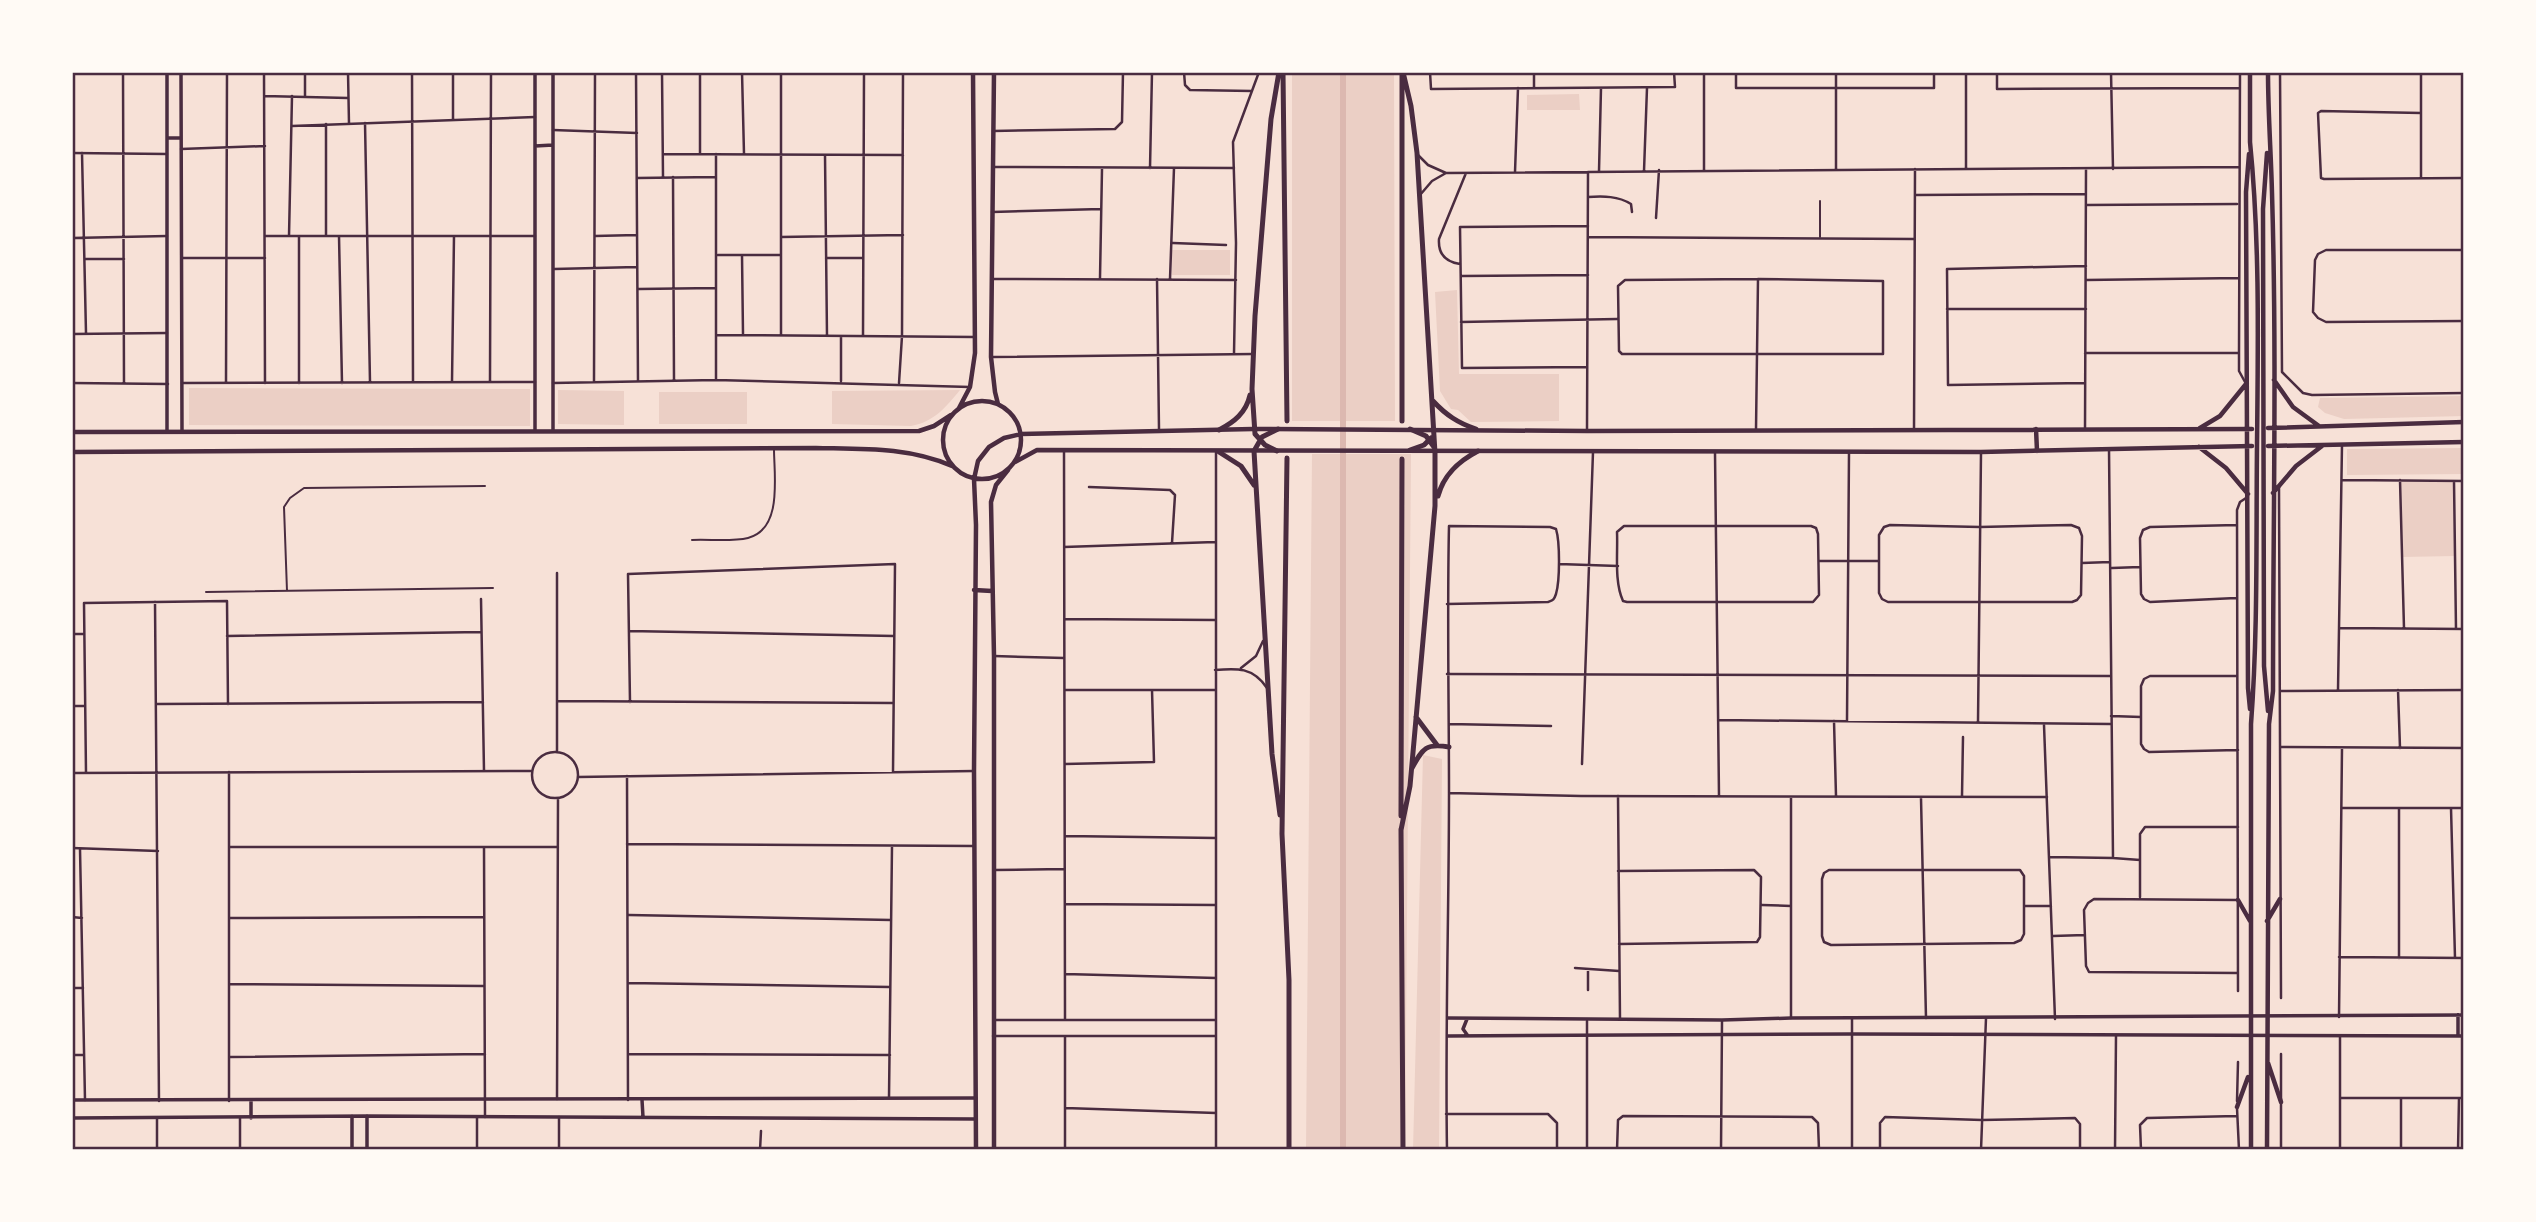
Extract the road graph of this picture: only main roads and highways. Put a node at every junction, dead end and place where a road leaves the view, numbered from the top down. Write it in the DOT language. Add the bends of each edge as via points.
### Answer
graph roads {
  1 [pos="973,72"];
  2 [pos="994,72"];
  3 [pos="1281,72"];
  4 [pos="1403,72"];
  5 [pos="2250,72"];
  6 [pos="2268,72"];
  7 [pos="2268,135"];
  8 [pos="2250,142"];
  9 [pos="2273,379"];
  10 [pos="2247,383"];
  11 [pos="1252,389"];
  12 [pos="1433,401"];
  13 [pos="998,404"];
  14 [pos="958,408"];
  15 [pos="951,415"];
  16 [pos="1287,421"];
  17 [pos="1402,421"];
  18 [pos="2464,422"];
  19 [pos="2319,426"];
  20 [pos="2199,428"];
  21 [pos="2271,428"];
  22 [pos="1257,429"];
  23 [pos="1278,429"];
  24 [pos="1410,429"];
  25 [pos="1432,429"];
  26 [pos="1476,429"];
  27 [pos="2036,429"];
  28 [pos="2249,429"];
  29 [pos="1219,430"];
  30 [pos="72,432"];
  31 [pos="1021,434"];
  32 [pos="1430,439"];
  33 [pos="1260,440"];
  34 [pos="2464,442"];
  35 [pos="2325,445"];
  36 [pos="2249,446"];
  37 [pos="2271,446"];
  38 [pos="2199,447"];
  39 [pos="1410,450"];
  40 [pos="1432,450"];
  41 [pos="1257,451"];
  42 [pos="1278,451"];
  43 [pos="1478,451"];
  44 [pos="2037,451"];
  45 [pos="72,452"];
  46 [pos="1218,452"];
  47 [pos="1287,458"];
  48 [pos="1402,458"];
  49 [pos="1015,462"];
  50 [pos="952,466"];
  51 [pos="1008,470"];
  52 [pos="974,478"];
  53 [pos="1256,488"];
  54 [pos="2273,494"];
  55 [pos="2249,496"];
  56 [pos="1435,506"];
  57 [pos="974,590"];
  58 [pos="992,591"];
  59 [pos="1416,717"];
  60 [pos="2251,724"];
  61 [pos="2269,724"];
  62 [pos="1437,745"];
  63 [pos="1449,747"];
  64 [pos="1411,770"];
  65 [pos="1401,830"];
  66 [pos="1282,834"];
  67 [pos="2280,899"];
  68 [pos="2238,900"];
  69 [pos="2266,922"];
  70 [pos="2251,924"];
  71 [pos="2267,1059"];
  72 [pos="2250,1073"];
  73 [pos="2281,1102"];
  74 [pos="2237,1107"];
  75 [pos="976,1150"];
  76 [pos="994,1150"];
  77 [pos="1289,1150"];
  78 [pos="1403,1150"];
  79 [pos="2251,1150"];
  80 [pos="2267,1150"];
  1 -- 14 [label="main road" via="975,353 970,387"];
  2 -- 13 [label="main road" via="991,357"];
  3 -- 11 [label="highway" via="1270,120"];
  3 -- 16 [label="highway"];
  4 -- 12 [label="highway" via="1417,153"];
  4 -- 17 [label="highway"];
  5 -- 8 [label="main road"];
  6 -- 7 [label="main road"];
  7 -- 9 [label="main road"];
  7 -- 61 [label="main road" via="2263,209 2264,666"];
  8 -- 10 [label="main road"];
  8 -- 60 [label="main road" via="2257,371"];
  9 -- 19 [label="main road" via="2292,407"];
  9 -- 21 [label="main road"];
  10 -- 20 [label="main road" via="2220,416"];
  10 -- 28 [label="main road"];
  11 -- 22 [label="highway"];
  11 -- 29 [label="highway" via="1241,414"];
  12 -- 25 [label="highway"];
  12 -- 26 [label="highway" via="1452,419"];
  13 -- 14 [label="main road" via="978,401"];
  13 -- 31 [label="main road" via="1009,411"];
  14 -- 15 [label="main road"];
  15 -- 30 [label="main road" via="919,431"];
  15 -- 50 [label="main road" via="943,441"];
  18 -- 19 [label="main road"];
  19 -- 21 [label="main road"];
  20 -- 27 [label="main road"];
  20 -- 28 [label="main road"];
  21 -- 37 [label="main road"];
  22 -- 23 [label="main road"];
  22 -- 29 [label="main road"];
  22 -- 33 [label="highway"];
  23 -- 24 [label="main road"];
  23 -- 33 [label="highway"];
  24 -- 25 [label="main road"];
  24 -- 32 [label="highway"];
  25 -- 26 [label="main road"];
  25 -- 32 [label="highway"];
  25 -- 40 [label="highway"];
  26 -- 27 [label="main road"];
  27 -- 44 [label="main road"];
  28 -- 36 [label="main road"];
  29 -- 31 [label="main road"];
  31 -- 49 [label="main road"];
  31 -- 52 [label="main road" via="989,447 978,461"];
  32 -- 39 [label="highway"];
  32 -- 40 [label="highway"];
  33 -- 41 [label="highway"];
  33 -- 42 [label="highway"];
  34 -- 35 [label="main road"];
  35 -- 37 [label="main road"];
  35 -- 54 [label="main road" via="2297,466"];
  36 -- 38 [label="main road"];
  36 -- 55 [label="main road"];
  37 -- 54 [label="main road"];
  38 -- 44 [label="main road"];
  38 -- 55 [label="main road" via="2226,468"];
  39 -- 40 [label="main road"];
  39 -- 42 [label="main road"];
  40 -- 43 [label="main road"];
  40 -- 56 [label="highway"];
  41 -- 42 [label="main road"];
  41 -- 46 [label="main road"];
  41 -- 53 [label="highway"];
  43 -- 44 [label="main road"];
  43 -- 56 [label="highway" via="1454,467"];
  45 -- 50 [label="main road" via="886,449 925,455"];
  46 -- 49 [label="main road" via="1037,450"];
  46 -- 53 [label="highway" via="1241,466"];
  47 -- 66 [label="highway"];
  48 -- 65 [label="highway"];
  49 -- 51 [label="main road"];
  50 -- 52 [label="main road"];
  51 -- 52 [label="main road" via="986,479"];
  51 -- 58 [label="main road" via="992,494"];
  52 -- 57 [label="main road"];
  53 -- 66 [label="highway" via="1272,760"];
  54 -- 61 [label="main road"];
  55 -- 60 [label="main road"];
  56 -- 59 [label="highway"];
  57 -- 58 [label="main road"];
  57 -- 75 [label="main road"];
  58 -- 76 [label="main road"];
  59 -- 62 [label="highway"];
  59 -- 64 [label="highway"];
  60 -- 70 [label="main road"];
  61 -- 69 [label="main road"];
  62 -- 63 [label="highway"];
  62 -- 64 [label="highway" via="1424,749"];
  64 -- 65 [label="highway"];
  65 -- 78 [label="highway"];
  66 -- 77 [label="highway" via="1289,980"];
  67 -- 69 [label="main road"];
  68 -- 70 [label="main road"];
  69 -- 71 [label="main road"];
  70 -- 72 [label="main road"];
  71 -- 73 [label="main road"];
  71 -- 80 [label="main road"];
  72 -- 74 [label="main road"];
  72 -- 79 [label="main road"];
}
